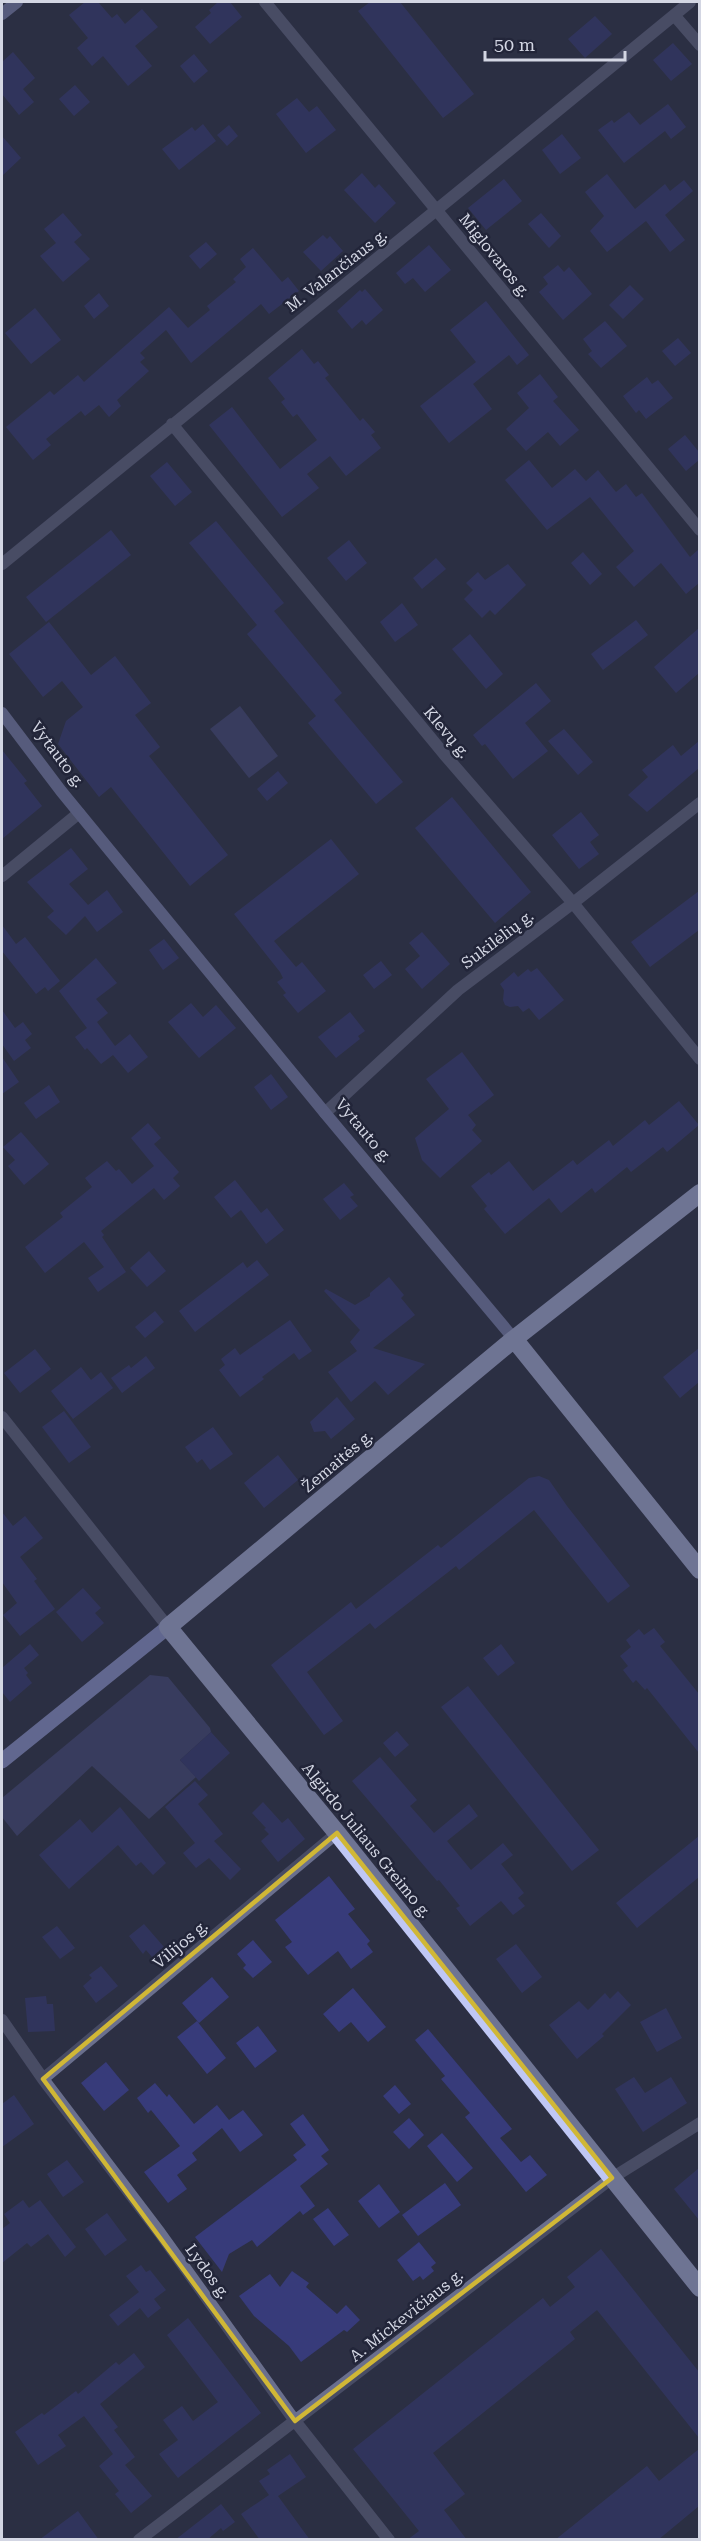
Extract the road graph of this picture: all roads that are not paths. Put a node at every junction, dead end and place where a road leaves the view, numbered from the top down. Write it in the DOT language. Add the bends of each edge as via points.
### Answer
graph roads {
  1 [pos="17,2"];
  2 [pos="265,2"];
  3 [pos="690,2"];
  4 [pos="2,14"];
  5 [pos="674,15"];
  6 [pos="699,45"];
  7 [pos="437,211"];
  8 [pos="172,424"];
  9 [pos="699,530"];
  10 [pos="2,564"];
  11 [pos="2,713"];
  12 [pos="699,803"];
  13 [pos="79,813"];
  14 [pos="2,876"];
  15 [pos="573,903"];
  16 [pos="699,1059"];
  17 [pos="325,1113"];
  18 [pos="699,1193"];
  19 [pos="514,1339"];
  20 [pos="2,1417"];
  21 [pos="699,1570"];
  22 [pos="168,1627"];
  23 [pos="2,1761"];
  24 [pos="337,1833"];
  25 [pos="2,2020"];
  26 [pos="43,2079"];
  27 [pos="699,2123"];
  28 [pos="612,2178"];
  29 [pos="699,2288"];
  30 [pos="296,2421"];
  31 [pos="138,2540"];
  32 [pos="389,2540"];
  1 -- 4 [label="main road"];
  2 -- 7 [label="street, Miglovaros g."];
  3 -- 5 [label="street, M. Valančiaus g."];
  5 -- 6 [label="street"];
  5 -- 7 [label="street, M. Valančiaus g."];
  7 -- 8 [label="street, M. Valančiaus g."];
  7 -- 9 [label="street, Miglovaros g."];
  8 -- 10 [label="street, M. Valančiaus g."];
  8 -- 15 [label="street, Klevų g." via="444,754"];
  11 -- 13 [label="main road, Vytauto g."];
  12 -- 15 [label="street, Sukilėlių g."];
  13 -- 14 [label="street"];
  13 -- 17 [label="main road, Vytauto g."];
  15 -- 16 [label="street, Klevų g."];
  15 -- 17 [label="street, Sukilėlių g." via="458,990"];
  17 -- 19 [label="main road, Vytauto g."];
  18 -- 19 [label="highway, Žemaitės g."];
  19 -- 21 [label="highway, Vytauto g."];
  19 -- 22 [label="highway, Žemaitės g."];
  20 -- 22 [label="street, Algirdo Juliaus Greimo g."];
  22 -- 23 [label="main road, Žemaitės g."];
  22 -- 24 [label="highway, Algirdo Juliaus Greimo g."];
  24 -- 26 [label="street, Vilijos g."];
  24 -- 28 [label="highway, Algirdo Juliaus Greimo g."];
  25 -- 26 [label="street, Lydos g."];
  26 -- 30 [label="street, Lydos g."];
  27 -- 28 [label="street, A. Mickevičiaus g."];
  28 -- 29 [label="highway, Algirdo Juliaus Greimo g."];
  28 -- 30 [label="street, A. Mickevičiaus g."];
  30 -- 31 [label="street, A. Mickevičiaus g."];
  30 -- 32 [label="street, Lydos g."];
}
